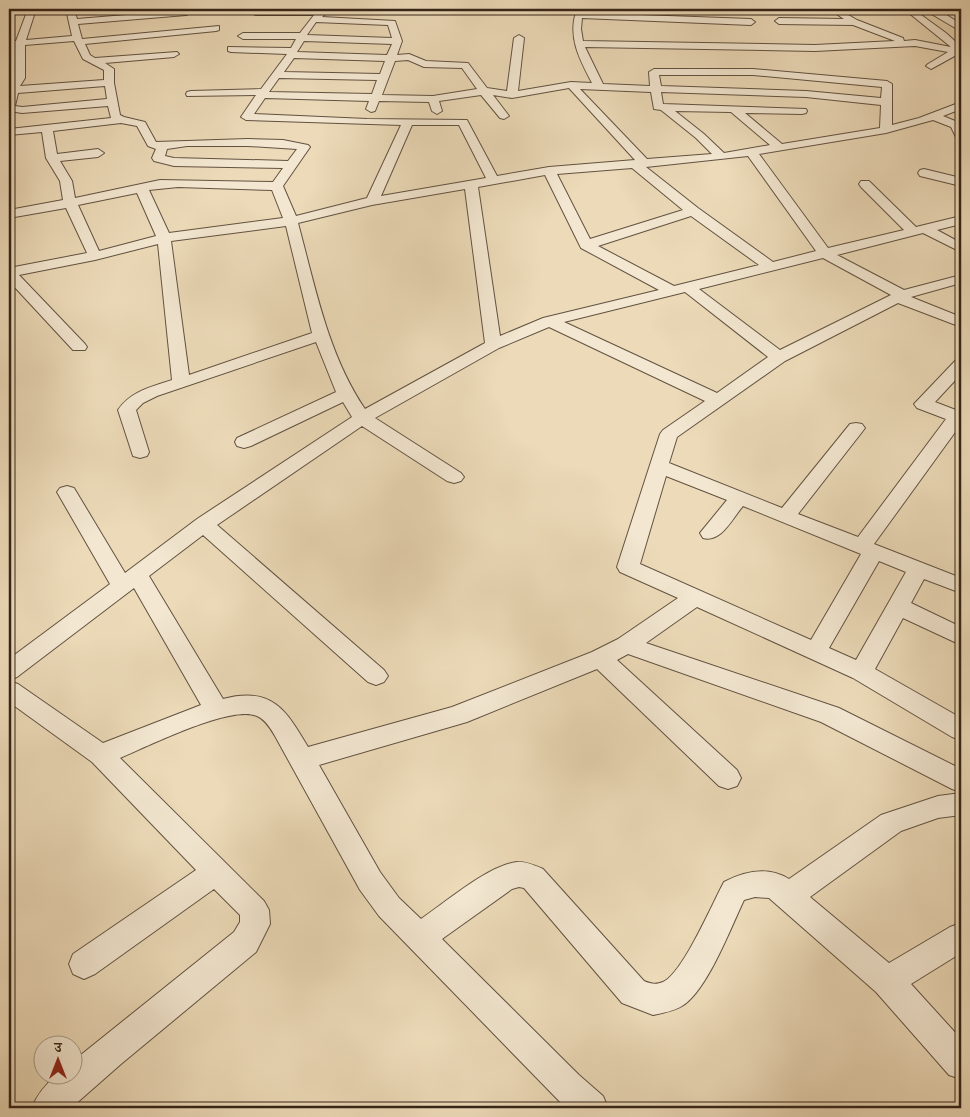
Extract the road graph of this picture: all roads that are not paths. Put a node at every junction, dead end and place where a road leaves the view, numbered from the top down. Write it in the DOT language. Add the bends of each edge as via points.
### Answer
graph roads {
  1 [pos="32,9"];
  2 [pos="70,9"];
  3 [pos="195,9"];
  4 [pos="833,9"];
  5 [pos="908,9"];
  6 [pos="927,9"];
  7 [pos="324,10"];
  8 [pos="578,10"];
  9 [pos="256,12"];
  10 [pos="940,15"];
  11 [pos="961,15"];
  12 [pos="646,17"];
  13 [pos="313,19"];
  14 [pos="779,21"];
  15 [pos="74,22"];
  16 [pos="854,22"];
  17 [pos="960,27"];
  18 [pos="216,28"];
  19 [pos="642,29"];
  20 [pos="753,31"];
  21 [pos="734,35"];
  22 [pos="243,36"];
  23 [pos="302,37"];
  24 [pos="519,38"];
  25 [pos="947,38"];
  26 [pos="961,39"];
  27 [pos="78,40"];
  28 [pos="397,41"];
  29 [pos="20,43"];
  30 [pos="914,43"];
  31 [pos="9,44"];
  32 [pos="578,44"];
  33 [pos="731,46"];
  34 [pos="854,46"];
  35 [pos="231,49"];
  36 [pos="957,51"];
  37 [pos="292,53"];
  38 [pos="174,54"];
  39 [pos="870,55"];
  40 [pos="390,58"];
  41 [pos="92,61"];
  42 [pos="14,62"];
  43 [pos="813,63"];
  44 [pos="932,66"];
  45 [pos="277,74"];
  46 [pos="383,77"];
  47 [pos="14,79"];
  48 [pos="109,83"];
  49 [pos="571,86"];
  50 [pos="599,87"];
  51 [pos="656,89"];
  52 [pos="13,90"];
  53 [pos="484,91"];
  54 [pos="263,94"];
  55 [pos="806,94"];
  56 [pos="512,95"];
  57 [pos="376,98"];
  58 [pos="433,99"];
  59 [pos="112,102"];
  60 [pos="887,102"];
  61 [pos="218,104"];
  62 [pos="961,105"];
  63 [pos="664,107"];
  64 [pos="9,108"];
  65 [pos="734,109"];
  66 [pos="504,116"];
  67 [pos="933,116"];
  68 [pos="121,120"];
  69 [pos="367,122"];
  70 [pos="408,122"];
  71 [pos="440,122"];
  72 [pos="242,124"];
  73 [pos="47,128"];
  74 [pos="886,130"];
  75 [pos="9,132"];
  76 [pos="961,137"];
  77 [pos="230,143"];
  78 [pos="789,144"];
  79 [pos="163,146"];
  80 [pos="752,152"];
  81 [pos="98,153"];
  82 [pos="721,157"];
  83 [pos="52,158"];
  84 [pos="293,164"];
  85 [pos="640,164"];
  86 [pos="549,171"];
  87 [pos="924,173"];
  88 [pos="493,180"];
  89 [pos="961,182"];
  90 [pos="470,184"];
  91 [pos="864,184"];
  92 [pos="277,186"];
  93 [pos="141,187"];
  94 [pos="372,201"];
  95 [pos="70,204"];
  96 [pos="693,211"];
  97 [pos="9,214"];
  98 [pos="961,220"];
  99 [pos="292,221"];
  100 [pos="919,230"];
  101 [pos="164,238"];
  102 [pos="586,245"];
  103 [pos="961,248"];
  104 [pos="824,253"];
  105 [pos="95,256"];
  106 [pos="769,266"];
  107 [pos="9,273"];
  108 [pos="961,279"];
  109 [pos="678,288"];
  110 [pos="899,296"];
  111 [pos="549,321"];
  112 [pos="961,322"];
  113 [pos="321,335"];
  114 [pos="493,345"];
  115 [pos="79,347"];
  116 [pos="779,357"];
  117 [pos="961,365"];
  118 [pos="181,383"];
  119 [pos="346,394"];
  120 [pos="718,400"];
  121 [pos="362,418"];
  122 [pos="856,428"];
  123 [pos="244,442"];
  124 [pos="140,452"];
  125 [pos="659,466"];
  126 [pos="454,477"];
  127 [pos="67,492"];
  128 [pos="739,498"];
  129 [pos="786,516"];
  130 [pos="204,524"];
  131 [pos="710,533"];
  132 [pos="868,549"];
  133 [pos="919,569"];
  134 [pos="129,580"];
  135 [pos="961,586"];
  136 [pos="695,597"];
  137 [pos="898,606"];
  138 [pos="961,637"];
  139 [pos="626,645"];
  140 [pos="815,652"];
  141 [pos="600,658"];
  142 [pos="9,671"];
  143 [pos="861,672"];
  144 [pos="376,676"];
  145 [pos="9,690"];
  146 [pos="216,708"];
  147 [pos="961,730"];
  148 [pos="101,755"];
  149 [pos="302,759"];
  150 [pos="728,778"];
  151 [pos="961,781"];
  152 [pos="961,804"];
  153 [pos="217,871"];
  154 [pos="789,896"];
  155 [pos="961,937"];
  156 [pos="419,938"];
  157 [pos="84,964"];
  158 [pos="888,981"];
  159 [pos="961,1063"];
  160 [pos="49,1108"];
  161 [pos="591,1108"];
  1 -- 29 [label="street"];
  2 -- 15 [label="street"];
  3 -- 15 [label="street"];
  4 -- 16 [label="street"];
  5 -- 25 [label="street"];
  6 -- 10 [label="street"];
  7 -- 9 [label="street"];
  7 -- 13 [label="street"];
  8 -- 12 [label="street"];
  8 -- 32 [label="street"];
  10 -- 11 [label="street"];
  10 -- 17 [label="street"];
  12 -- 19 [label="street"];
  12 -- 20 [label="street"];
  13 -- 23 [label="street"];
  13 -- 28 [label="street" via="392,22"];
  14 -- 16 [label="street"];
  15 -- 27 [label="street"];
  16 -- 30 [label="street"];
  18 -- 27 [label="street"];
  20 -- 33 [label="street"];
  20 -- 43 [label="street"];
  21 -- 33 [label="street"];
  22 -- 23 [label="street"];
  23 -- 28 [label="street"];
  23 -- 37 [label="street"];
  24 -- 56 [label="street"];
  25 -- 26 [label="street"];
  25 -- 36 [label="street"];
  27 -- 29 [label="street"];
  27 -- 41 [label="street" via="86,57"];
  28 -- 40 [label="street"];
  29 -- 31 [label="street"];
  29 -- 42 [label="street"];
  30 -- 34 [label="street"];
  30 -- 36 [label="street"];
  32 -- 33 [label="street"];
  32 -- 50 [label="street"];
  34 -- 39 [label="street"];
  34 -- 43 [label="street"];
  35 -- 37 [label="street"];
  36 -- 44 [label="street"];
  37 -- 40 [label="street"];
  37 -- 45 [label="street"];
  38 -- 41 [label="street"];
  40 -- 46 [label="street"];
  40 -- 53 [label="street" via="409,57 424,64 465,65"];
  41 -- 48 [label="street" via="109,68"];
  42 -- 47 [label="street"];
  43 -- 51 [label="street" via="754,72 654,72"];
  43 -- 55 [label="street"];
  43 -- 60 [label="street" via="887,84"];
  45 -- 46 [label="street"];
  45 -- 54 [label="street"];
  46 -- 57 [label="street"];
  47 -- 52 [label="street"];
  48 -- 52 [label="street"];
  48 -- 59 [label="street"];
  49 -- 50 [label="street"];
  49 -- 56 [label="street"];
  49 -- 85 [label="street"];
  50 -- 51 [label="street"];
  51 -- 55 [label="street"];
  51 -- 63 [label="street" via="658,107"];
  52 -- 64 [label="street"];
  53 -- 56 [label="street"];
  53 -- 58 [label="street"];
  53 -- 66 [label="street"];
  54 -- 57 [label="street"];
  54 -- 61 [label="street" via="191,99"];
  54 -- 72 [label="street" via="250,105"];
  55 -- 60 [label="street"];
  55 -- 65 [label="street" via="801,116"];
  57 -- 58 [label="street"];
  57 -- 69 [label="street"];
  58 -- 71 [label="street"];
  59 -- 64 [label="street" via="22,110"];
  59 -- 68 [label="street" via="115,116"];
  60 -- 74 [label="street"];
  62 -- 67 [label="street"];
  63 -- 65 [label="street"];
  63 -- 82 [label="street"];
  65 -- 78 [label="street"];
  67 -- 74 [label="street"];
  67 -- 76 [label="street" via="956,125"];
  68 -- 73 [label="street"];
  68 -- 79 [label="street" via="141,124 149,142"];
  69 -- 70 [label="street"];
  69 -- 72 [label="street"];
  70 -- 71 [label="street"];
  70 -- 94 [label="street"];
  71 -- 88 [label="street" via="464,122"];
  72 -- 77 [label="street"];
  73 -- 75 [label="street"];
  73 -- 83 [label="street"];
  74 -- 78 [label="street"];
  77 -- 79 [label="street"];
  77 -- 84 [label="street" via="302,145 304,149"];
  78 -- 80 [label="street"];
  79 -- 84 [label="street" via="158,158 174,162"];
  80 -- 82 [label="street"];
  80 -- 104 [label="street"];
  81 -- 83 [label="street"];
  82 -- 85 [label="street"];
  83 -- 95 [label="street" via="66,181"];
  84 -- 92 [label="street"];
  85 -- 86 [label="street"];
  85 -- 96 [label="street"];
  86 -- 88 [label="street"];
  86 -- 102 [label="street"];
  87 -- 89 [label="street"];
  88 -- 90 [label="street"];
  90 -- 94 [label="street"];
  90 -- 114 [label="street"];
  91 -- 100 [label="street"];
  92 -- 93 [label="street" via="178,183"];
  92 -- 99 [label="street"];
  93 -- 95 [label="street"];
  93 -- 101 [label="street"];
  94 -- 99 [label="street"];
  95 -- 97 [label="street"];
  95 -- 105 [label="street"];
  96 -- 102 [label="street"];
  96 -- 106 [label="street"];
  98 -- 100 [label="street"];
  99 -- 101 [label="street"];
  99 -- 113 [label="street"];
  100 -- 103 [label="street"];
  100 -- 104 [label="street"];
  101 -- 105 [label="street"];
  101 -- 118 [label="street"];
  102 -- 109 [label="street"];
  104 -- 106 [label="street"];
  104 -- 110 [label="street"];
  105 -- 107 [label="street"];
  106 -- 109 [label="street"];
  107 -- 115 [label="street"];
  108 -- 110 [label="street"];
  109 -- 111 [label="street"];
  109 -- 116 [label="street"];
  110 -- 112 [label="street"];
  110 -- 116 [label="street"];
  111 -- 114 [label="street"];
  111 -- 120 [label="street"];
  113 -- 118 [label="street"];
  113 -- 119 [label="street"];
  114 -- 121 [label="street"];
  116 -- 120 [label="street"];
  117 -- 132 [label="street" via="924,404 957,417"];
  118 -- 124 [label="street" via="131,403 127,410"];
  119 -- 121 [label="street"];
  119 -- 123 [label="street"];
  120 -- 125 [label="street" via="669,434"];
  121 -- 126 [label="street"];
  121 -- 130 [label="street"];
  122 -- 129 [label="street"];
  125 -- 128 [label="street"];
  125 -- 136 [label="street" via="628,567"];
  127 -- 134 [label="street"];
  128 -- 129 [label="street"];
  128 -- 131 [label="street"];
  129 -- 132 [label="street"];
  130 -- 134 [label="street"];
  130 -- 144 [label="street"];
  132 -- 133 [label="street"];
  132 -- 140 [label="street"];
  133 -- 135 [label="street"];
  133 -- 137 [label="street"];
  134 -- 142 [label="street"];
  134 -- 146 [label="street"];
  136 -- 139 [label="street"];
  136 -- 140 [label="street"];
  137 -- 138 [label="street"];
  137 -- 143 [label="street"];
  139 -- 141 [label="street"];
  139 -- 151 [label="street" via="830,715"];
  140 -- 143 [label="street"];
  141 -- 149 [label="street" via="458,715"];
  141 -- 150 [label="street"];
  143 -- 147 [label="street"];
  145 -- 148 [label="street"];
  146 -- 148 [label="street"];
  146 -- 149 [label="street" via="241,704 260,706 276,718"];
  148 -- 153 [label="street"];
  149 -- 156 [label="street" via="370,881 389,907"];
  152 -- 154 [label="street" via="938,807 891,823"];
  153 -- 157 [label="street"];
  153 -- 160 [label="street" via="254,910 255,924 245,942 109,1052"];
  154 -- 156 [label="street" via="777,887 756,882 734,891 683,986 671,995 653,1000 633,992 533,878 519,874 504,878"];
  154 -- 158 [label="street"];
  155 -- 158 [label="street"];
  156 -- 161 [label="street"];
  158 -- 159 [label="street"];
}
